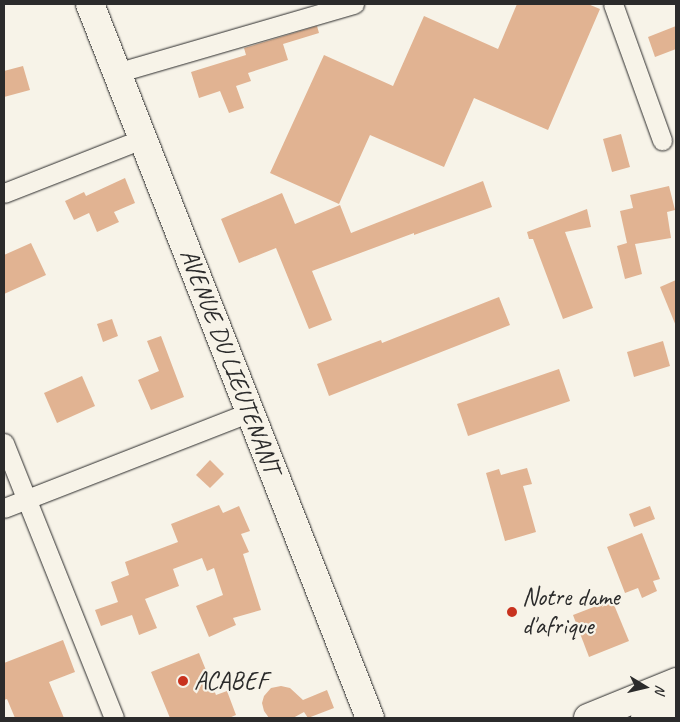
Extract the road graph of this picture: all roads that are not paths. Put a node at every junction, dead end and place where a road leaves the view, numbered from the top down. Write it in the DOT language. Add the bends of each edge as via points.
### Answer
graph roads {
  1 [pos="90,4"];
  2 [pos="354,4"];
  3 [pos="613,4"];
  4 [pos="116,73"];
  5 [pos="144,138"];
  6 [pos="662,140"];
  7 [pos="4,193"];
  8 [pos="250,412"];
  9 [pos="4,443"];
  10 [pos="25,499"];
  11 [pos="4,508"];
  12 [pos="676,682"];
  13 [pos="676,706"];
  14 [pos="114,718"];
  15 [pos="370,718"];
  16 [pos="588,718"];
  17 [pos="645,718"];
  1 -- 4 [label="main road, AVENUE DU LIEUTENANT"];
  2 -- 4 [label="street"];
  3 -- 6 [label="street"];
  4 -- 5 [label="main road, AVENUE DU LIEUTENANT"];
  5 -- 7 [label="street"];
  5 -- 8 [label="main road, AVENUE DU LIEUTENANT"];
  8 -- 10 [label="street"];
  8 -- 15 [label="main road, AVENUE DU LIEUTENANT"];
  9 -- 10 [label="street"];
  10 -- 11 [label="street"];
  10 -- 14 [label="street"];
  12 -- 16 [label="main road"];
  13 -- 17 [label="main road"];
}
